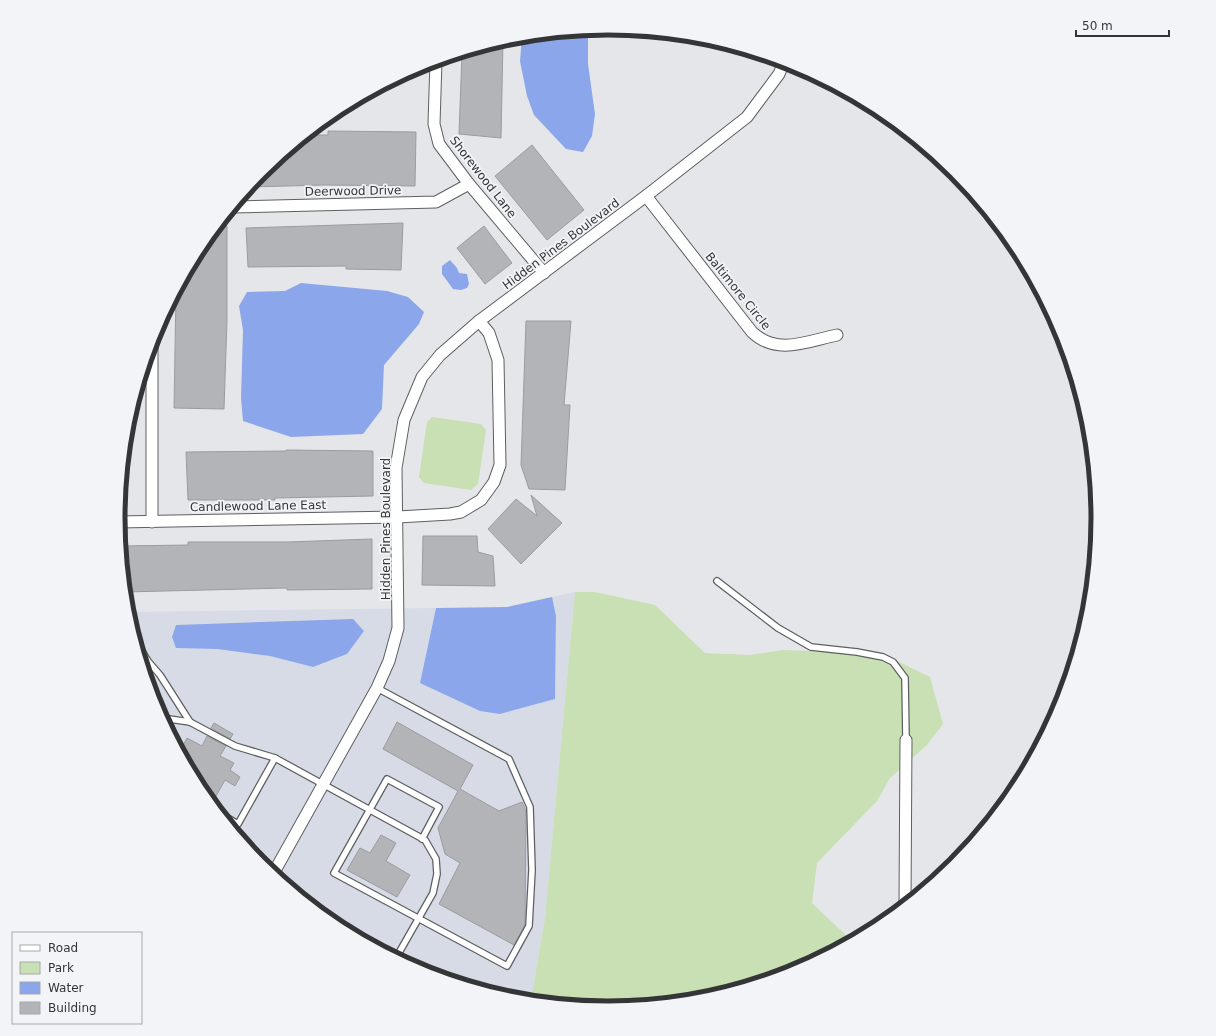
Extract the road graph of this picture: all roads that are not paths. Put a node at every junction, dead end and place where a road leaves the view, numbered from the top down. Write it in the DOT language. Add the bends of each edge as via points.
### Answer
graph roads {
  1 [pos="436,67"];
  2 [pos="782,68"];
  3 [pos="468,184"];
  4 [pos="646,196"];
  5 [pos="239,207"];
  6 [pos="544,273"];
  7 [pos="479,321"];
  8 [pos="837,335"];
  9 [pos="152,360"];
  10 [pos="398,517"];
  11 [pos="125,522"];
  12 [pos="152,522"];
  13 [pos="717,582"];
  14 [pos="147,660"];
  15 [pos="377,688"];
  16 [pos="169,719"];
  17 [pos="190,722"];
  18 [pos="906,740"];
  19 [pos="275,758"];
  20 [pos="323,784"];
  21 [pos="370,809"];
  22 [pos="232,821"];
  23 [pos="422,839"];
  24 [pos="276,869"];
  25 [pos="905,898"];
  26 [pos="418,918"];
  27 [pos="399,953"];
  1 -- 3 [label="street, Shorewood Lane" via="434,124 439,144"];
  2 -- 4 [label="street, Hidden Pines Boulevard" via="747,117"];
  3 -- 5 [label="street, Deerwood Drive" via="436,202"];
  3 -- 6 [label="street, Shorewood Lane"];
  4 -- 6 [label="street, Hidden Pines Boulevard"];
  4 -- 8 [label="street, Baltimore Circle" via="760,339 786,346"];
  6 -- 7 [label="street, Hidden Pines Boulevard"];
  7 -- 10 [label="street, Hidden Pines Boulevard" via="440,355 422,377 404,420 396,468"];
  7 -- 10 [label="street, Candlewood Lane East" via="489,333 498,360 500,465 494,482 481,500 461,512"];
  9 -- 12 [label="street"];
  10 -- 12 [label="street, Candlewood Lane East"];
  10 -- 15 [label="street, Hidden Pines Boulevard" via="398,628 389,661"];
  11 -- 12 [label="street, Candlewood Lane East"];
  13 -- 18 [label="lane" via="778,628 811,647 857,652 883,657 893,662 905,678"];
  14 -- 17 [label="lane" via="160,675"];
  15 -- 20 [label="street, Hidden Pines Boulevard"];
  15 -- 26 [label="lane" via="509,759 530,807 532,870 529,926 507,966"];
  16 -- 17 [label="lane"];
  17 -- 19 [label="lane" via="235,746"];
  18 -- 25 [label="street"];
  19 -- 20 [label="lane"];
  19 -- 22 [label="lane" via="238,824"];
  20 -- 21 [label="lane"];
  20 -- 24 [label="street, Hidden Pines Boulevard"];
  21 -- 23 [label="lane"];
  21 -- 23 [label="lane" via="387,778 439,807"];
  21 -- 26 [label="lane" via="334,874"];
  23 -- 26 [label="lane" via="436,859 437,874 433,893"];
  26 -- 27 [label="lane"];
}
